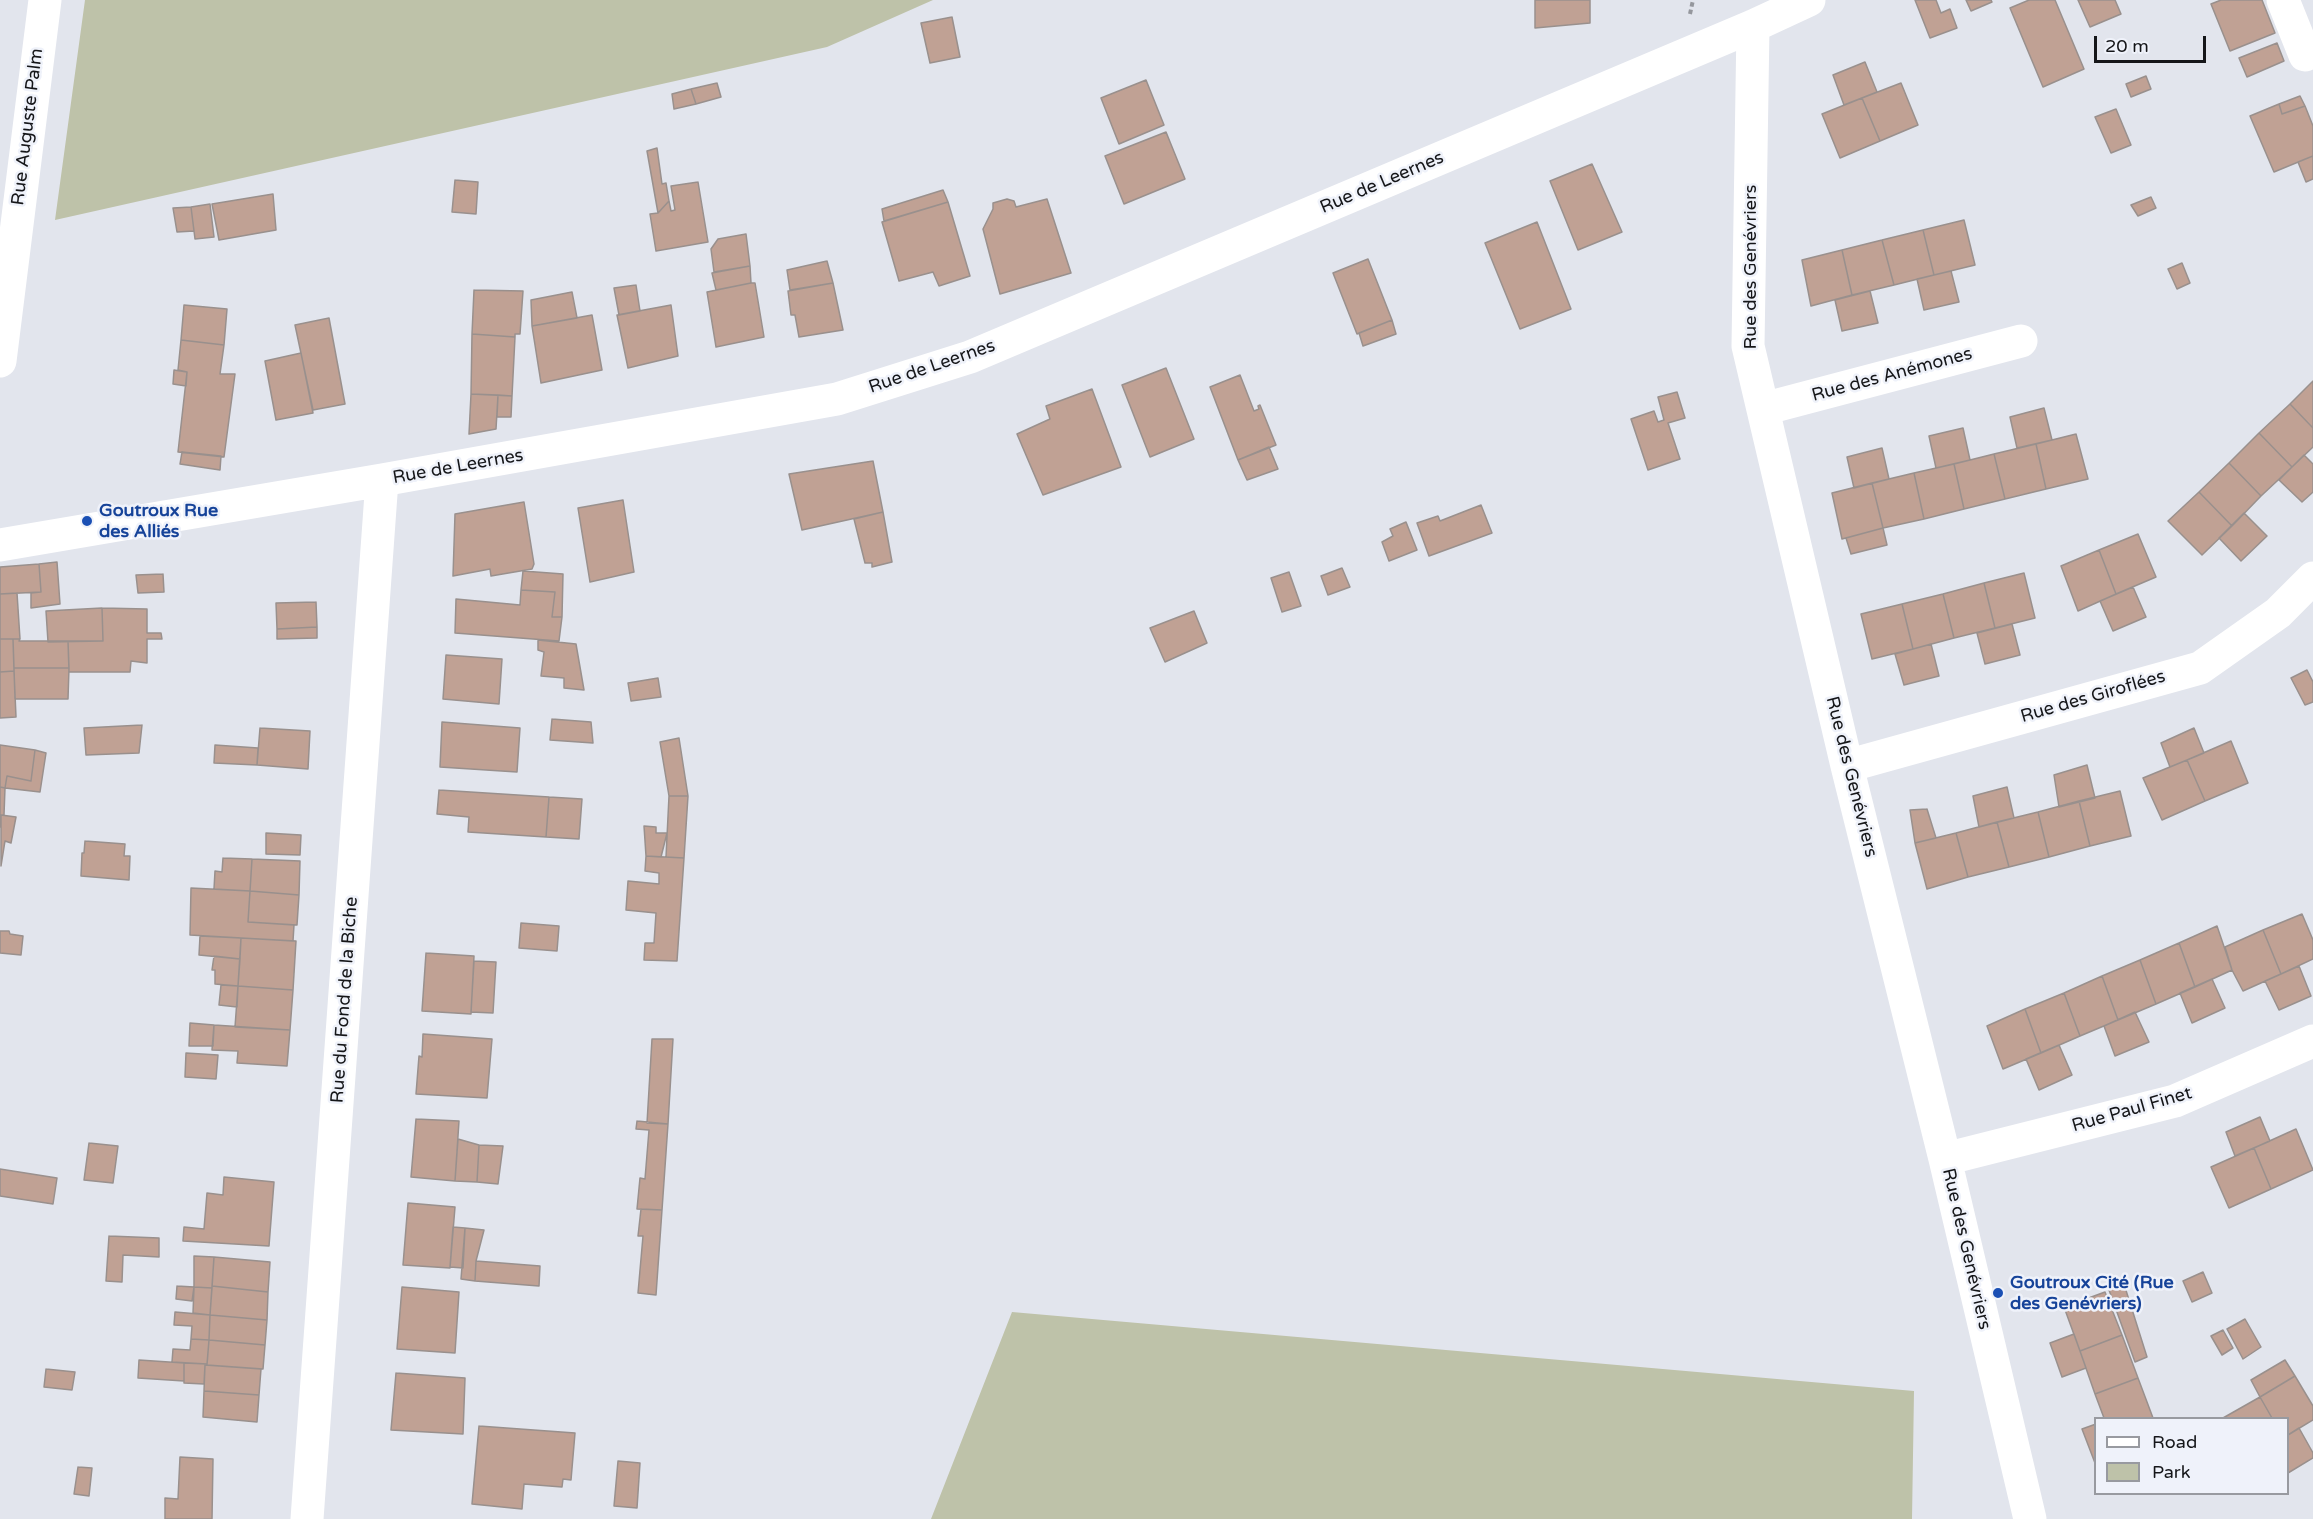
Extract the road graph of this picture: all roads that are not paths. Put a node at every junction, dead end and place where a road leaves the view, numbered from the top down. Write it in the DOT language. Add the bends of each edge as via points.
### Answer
graph roads {
  1 [pos="45,0"];
  2 [pos="1809,0"];
  3 [pos="2283,0"];
  4 [pos="1753,26"];
  5 [pos="2313,52"];
  6 [pos="2021,341"];
  7 [pos="0,361"];
  8 [pos="1763,409"];
  9 [pos="382,480"];
  10 [pos="0,545"];
  11 [pos="2313,578"];
  12 [pos="1847,766"];
  13 [pos="2313,1041"];
  14 [pos="1945,1159"];
  15 [pos="307,1519"];
  16 [pos="2030,1519"];
  1 -- 7 [label="street, Rue Auguste Palm"];
  2 -- 4 [label="street, Rue de Leernes"];
  3 -- 5 [label="street" via="2305,55"];
  4 -- 8 [label="street, Rue des Genévriers" via="1748,346"];
  4 -- 9 [label="street, Rue de Leernes" via="970,357 837,399"];
  6 -- 8 [label="street, Rue des Anémones"];
  8 -- 12 [label="street, Rue des Genévriers"];
  9 -- 10 [label="street, Rue de Leernes"];
  9 -- 15 [label="street, Rue du Fond de la Biche"];
  11 -- 12 [label="street, Rue des Giroflées" via="2278,613 2200,668"];
  12 -- 14 [label="street, Rue des Genévriers"];
  13 -- 14 [label="street, Rue Paul Finet" via="2175,1101"];
  14 -- 16 [label="street, Rue des Genévriers"];
}
